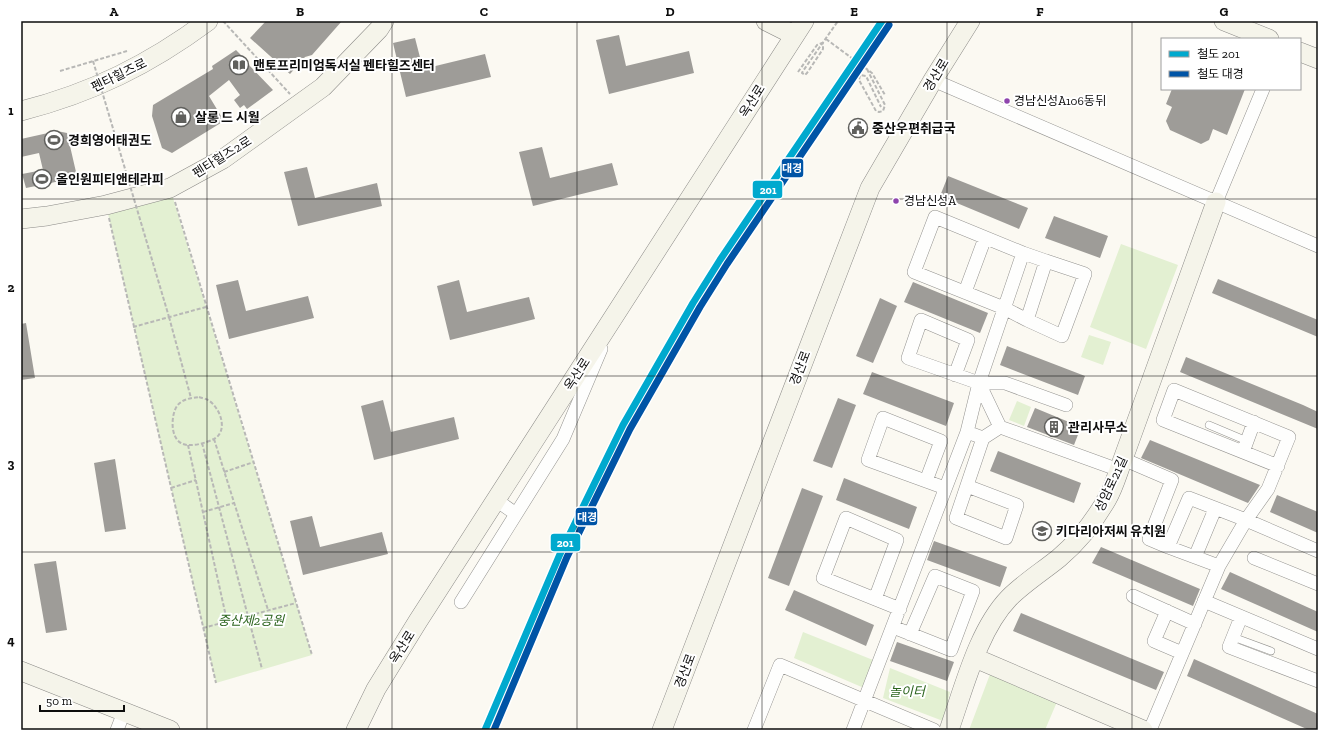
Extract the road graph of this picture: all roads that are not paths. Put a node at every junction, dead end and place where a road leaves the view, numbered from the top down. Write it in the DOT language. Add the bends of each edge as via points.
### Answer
graph roads {
  1 [pos="208,21"];
  2 [pos="384,21"];
  3 [pos="766,21"];
  4 [pos="970,21"];
  5 [pos="1224,21"];
  6 [pos="799,28"];
  7 [pos="1266,38"];
  8 [pos="1301,52"];
  9 [pos="1318,59"];
  10 [pos="933,80"];
  11 [pos="1263,90"];
  12 [pos="21,111"];
  13 [pos="1216,202"];
  14 [pos="21,219"];
  15 [pos="985,238"];
  16 [pos="1318,246"];
  17 [pos="1023,253"];
  18 [pos="1046,261"];
  19 [pos="965,292"];
  20 [pos="1004,308"];
  21 [pos="614,316"];
  22 [pos="1027,320"];
  23 [pos="956,375"];
  24 [pos="979,383"];
  25 [pos="1066,405"];
  26 [pos="1254,422"];
  27 [pos="1209,425"];
  28 [pos="1000,427"];
  29 [pos="967,432"];
  30 [pos="984,438"];
  31 [pos="1245,447"];
  32 [pos="1121,465"];
  33 [pos="1278,466"];
  34 [pos="926,481"];
  35 [pos="967,486"];
  36 [pos="945,488"];
  37 [pos="496,500"];
  38 [pos="1215,509"];
  39 [pos="516,514"];
  40 [pos="1246,520"];
  41 [pos="1168,547"];
  42 [pos="1318,551"];
  43 [pos="1195,557"];
  44 [pos="1254,558"];
  45 [pos="1219,566"];
  46 [pos="1318,584"];
  47 [pos="1133,596"];
  48 [pos="875,599"];
  49 [pos="1204,601"];
  50 [pos="461,602"];
  51 [pos="900,609"];
  52 [pos="1167,611"];
  53 [pos="1241,616"];
  54 [pos="1195,624"];
  55 [pos="893,627"];
  56 [pos="910,634"];
  57 [pos="1233,637"];
  58 [pos="1318,649"];
  59 [pos="1271,651"];
  60 [pos="1182,653"];
  61 [pos="974,658"];
  62 [pos="21,671"];
  63 [pos="1318,681"];
  64 [pos="865,701"];
  65 [pos="124,712"];
  66 [pos="117,730"];
  67 [pos="170,730"];
  68 [pos="356,730"];
  69 [pos="662,730"];
  70 [pos="754,730"];
  71 [pos="853,730"];
  72 [pos="934,730"];
  73 [pos="949,730"];
  74 [pos="1143,730"];
  75 [pos="1150,730"];
  1 -- 12 [label="street, 펜타힐즈로" via="147,62 115,78 79,94"];
  2 -- 14 [label="street, 펜타힐즈2로" via="323,87 223,159 170,188 106,205"];
  3 -- 6 [label="street"];
  4 -- 10 [label="street, 경산로"];
  5 -- 7 [label="street"];
  6 -- 21 [label="street, 옥산로"];
  8 -- 9 [label="street"];
  10 -- 13 [label="street"];
  10 -- 69 [label="street, 경산로" via="870,188"];
  11 -- 13 [label="street"];
  13 -- 16 [label="street"];
  13 -- 32 [label="street, 성암로21길"];
  15 -- 17 [label="street"];
  15 -- 19 [label="street"];
  15 -- 19 [label="street" via="935,217 914,272"];
  17 -- 18 [label="street"];
  17 -- 20 [label="street"];
  18 -- 22 [label="street"];
  18 -- 22 [label="street" via="1085,274 1062,336"];
  19 -- 20 [label="street"];
  20 -- 22 [label="street"];
  20 -- 24 [label="street"];
  21 -- 37 [label="street, 옥산로"];
  21 -- 39 [label="street" via="563,439"];
  23 -- 23 [label="street" via="908,358 921,320 968,340"];
  23 -- 24 [label="street"];
  24 -- 25 [label="street" via="1005,383"];
  24 -- 28 [label="street"];
  24 -- 29 [label="street"];
  26 -- 31 [label="street"];
  26 -- 31 [label="street" via="1174,390 1163,420"];
  26 -- 33 [label="street" via="1289,437"];
  27 -- 31 [label="lane"];
  28 -- 30 [label="street"];
  28 -- 32 [label="street"];
  29 -- 30 [label="street"];
  29 -- 36 [label="street"];
  30 -- 35 [label="street"];
  31 -- 33 [label="street"];
  32 -- 41 [label="street" via="1172,480 1149,539"];
  32 -- 61 [label="street, 성암로21길" via="1108,498 1097,515 1060,557 1010,598 987,630"];
  33 -- 40 [label="street" via="1268,490"];
  34 -- 34 [label="street" via="868,460 883,418 941,442"];
  34 -- 36 [label="street"];
  35 -- 35 [label="street" via="956,518 1006,538 1017,505"];
  36 -- 51 [label="street"];
  37 -- 39 [label="street"];
  37 -- 68 [label="street, 옥산로" via="376,690"];
  38 -- 40 [label="street"];
  38 -- 41 [label="street" via="1189,498"];
  38 -- 43 [label="street"];
  39 -- 50 [label="street"];
  40 -- 42 [label="street"];
  40 -- 45 [label="street"];
  41 -- 43 [label="street"];
  43 -- 45 [label="street"];
  44 -- 46 [label="street"];
  45 -- 49 [label="street"];
  47 -- 52 [label="street"];
  48 -- 48 [label="street" via="824,578 846,518 897,540"];
  48 -- 51 [label="street"];
  49 -- 53 [label="street"];
  49 -- 54 [label="street"];
  51 -- 55 [label="street"];
  52 -- 54 [label="street"];
  52 -- 60 [label="street" via="1154,641"];
  53 -- 57 [label="street"];
  53 -- 58 [label="street"];
  54 -- 60 [label="street"];
  55 -- 56 [label="street"];
  55 -- 64 [label="street"];
  56 -- 56 [label="street" via="951,650 972,591 935,576"];
  57 -- 59 [label="lane"];
  57 -- 63 [label="street" via="1229,647"];
  60 -- 75 [label="street"];
  61 -- 73 [label="street, 성암로21길"];
  61 -- 74 [label="street"];
  62 -- 65 [label="street"];
  64 -- 70 [label="street" via="780,665"];
  64 -- 71 [label="street"];
  64 -- 72 [label="street"];
  65 -- 66 [label="street"];
  65 -- 67 [label="street"];
}
